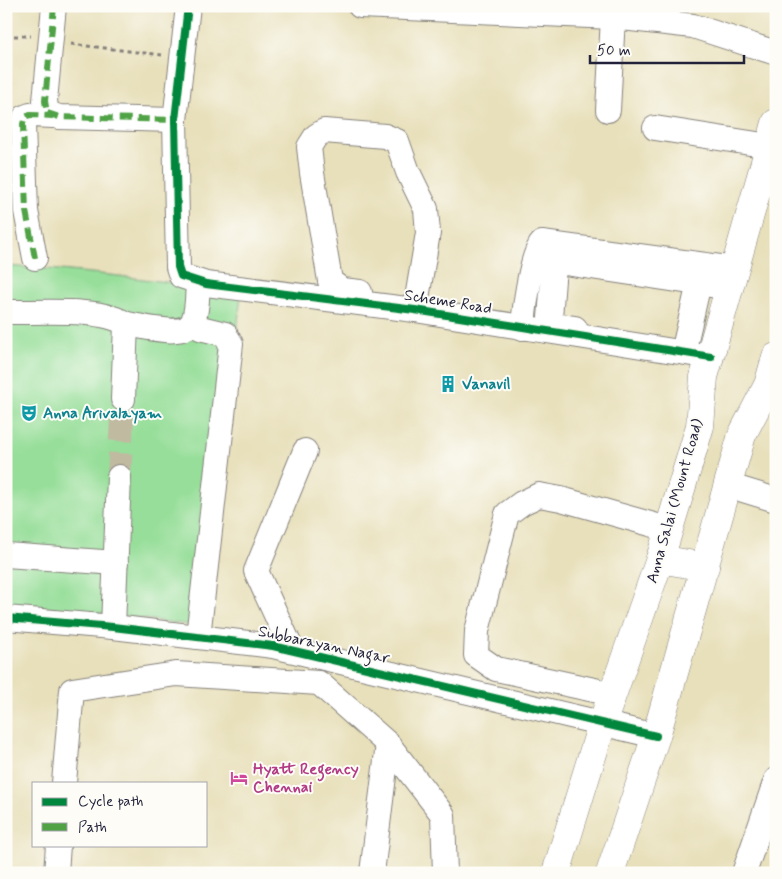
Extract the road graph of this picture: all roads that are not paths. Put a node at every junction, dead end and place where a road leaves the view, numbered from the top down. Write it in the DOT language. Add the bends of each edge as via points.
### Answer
graph roads {
  1 [pos="54,6"];
  2 [pos="188,6"];
  3 [pos="360,6"];
  4 [pos="613,17"];
  5 [pos="776,53"];
  6 [pos="608,110"];
  7 [pos="54,116"];
  8 [pos="175,120"];
  9 [pos="655,128"];
  10 [pos="772,135"];
  11 [pos="35,258"];
  12 [pos="189,279"];
  13 [pos="732,279"];
  14 [pos="699,283"];
  15 [pos="416,304"];
  16 [pos="6,312"];
  17 [pos="193,322"];
  18 [pos="126,324"];
  19 [pos="522,328"];
  20 [pos="685,344"];
  21 [pos="711,354"];
  22 [pos="776,357"];
  23 [pos="123,399"];
  24 [pos="305,451"];
  25 [pos="120,477"];
  26 [pos="727,485"];
  27 [pos="776,500"];
  28 [pos="668,529"];
  29 [pos="6,555"];
  30 [pos="660,559"];
  31 [pos="116,564"];
  32 [pos="705,568"];
  33 [pos="6,618"];
  34 [pos="113,627"];
  35 [pos="198,637"];
  36 [pos="292,650"];
  37 [pos="613,694"];
  38 [pos="602,724"];
  39 [pos="656,736"];
  40 [pos="388,744"];
  41 [pos="776,780"];
  42 [pos="64,782"];
  43 [pos="58,846"];
  44 [pos="56,873"];
  45 [pos="372,873"];
  46 [pos="445,873"];
  47 [pos="556,873"];
  48 [pos="610,873"];
  49 [pos="744,873"];
  1 -- 7 [label="street" via="45,108"];
  2 -- 8 [label="street"];
  3 -- 4 [label="street"];
  4 -- 5 [label="street" via="693,26"];
  4 -- 6 [label="street"];
  7 -- 8 [label="street"];
  7 -- 11 [label="street" via="30,115 25,117 23,124 26,211"];
  8 -- 12 [label="street" via="178,267"];
  9 -- 10 [label="street"];
  10 -- 13 [label="main road, Anna Salai (Mount Road)"];
  12 -- 15 [label="street, Scheme Road"];
  12 -- 17 [label="street"];
  13 -- 14 [label="street"];
  13 -- 19 [label="street" via="542,243 537,250"];
  13 -- 21 [label="main road, Anna Salai (Mount Road)"];
  14 -- 20 [label="street"];
  14 -- 20 [label="street" via="558,262 554,267 550,318 555,325"];
  15 -- 15 [label="street" via="428,233 426,208 397,141 360,132 324,131 309,147 332,285 342,290"];
  15 -- 19 [label="street, Scheme Road"];
  16 -- 18 [label="street" via="96,314 117,318"];
  17 -- 18 [label="street" via="185,330 177,331"];
  17 -- 35 [label="street" via="200,328 225,334 231,344"];
  18 -- 23 [label="street"];
  19 -- 21 [label="street, Scheme Road"];
  20 -- 21 [label="street"];
  21 -- 28 [label="main road, Anna Salai (Mount Road)" via="704,377 700,426"];
  22 -- 26 [label="main road" via="768,385 742,435"];
  24 -- 36 [label="street" via="256,571"];
  25 -- 31 [label="street"];
  26 -- 27 [label="street"];
  26 -- 32 [label="main road"];
  28 -- 30 [label="main road, Anna Salai (Mount Road)"];
  28 -- 37 [label="street" via="561,498 539,495 507,514 477,630 476,655 496,669"];
  29 -- 31 [label="street"];
  30 -- 32 [label="main road"];
  30 -- 37 [label="main road, Anna Salai (Mount Road)"];
  31 -- 34 [label="street"];
  32 -- 39 [label="main road"];
  33 -- 34 [label="street, Subbarayan Nagar"];
  34 -- 35 [label="street, Subbarayan Nagar"];
  35 -- 36 [label="street, Subbarayan Nagar"];
  36 -- 38 [label="street, Subbarayan Nagar"];
  37 -- 38 [label="main road, Anna Salai (Mount Road)"];
  38 -- 39 [label="street, Subbarayan Nagar"];
  38 -- 47 [label="main road, Anna Salai (Mount Road)"];
  39 -- 48 [label="main road"];
  40 -- 42 [label="street" via="318,683 176,674 72,690"];
  40 -- 45 [label="street"];
  40 -- 46 [label="street" via="443,815"];
  41 -- 49 [label="street"];
  43 -- 44 [label="street"];
}
